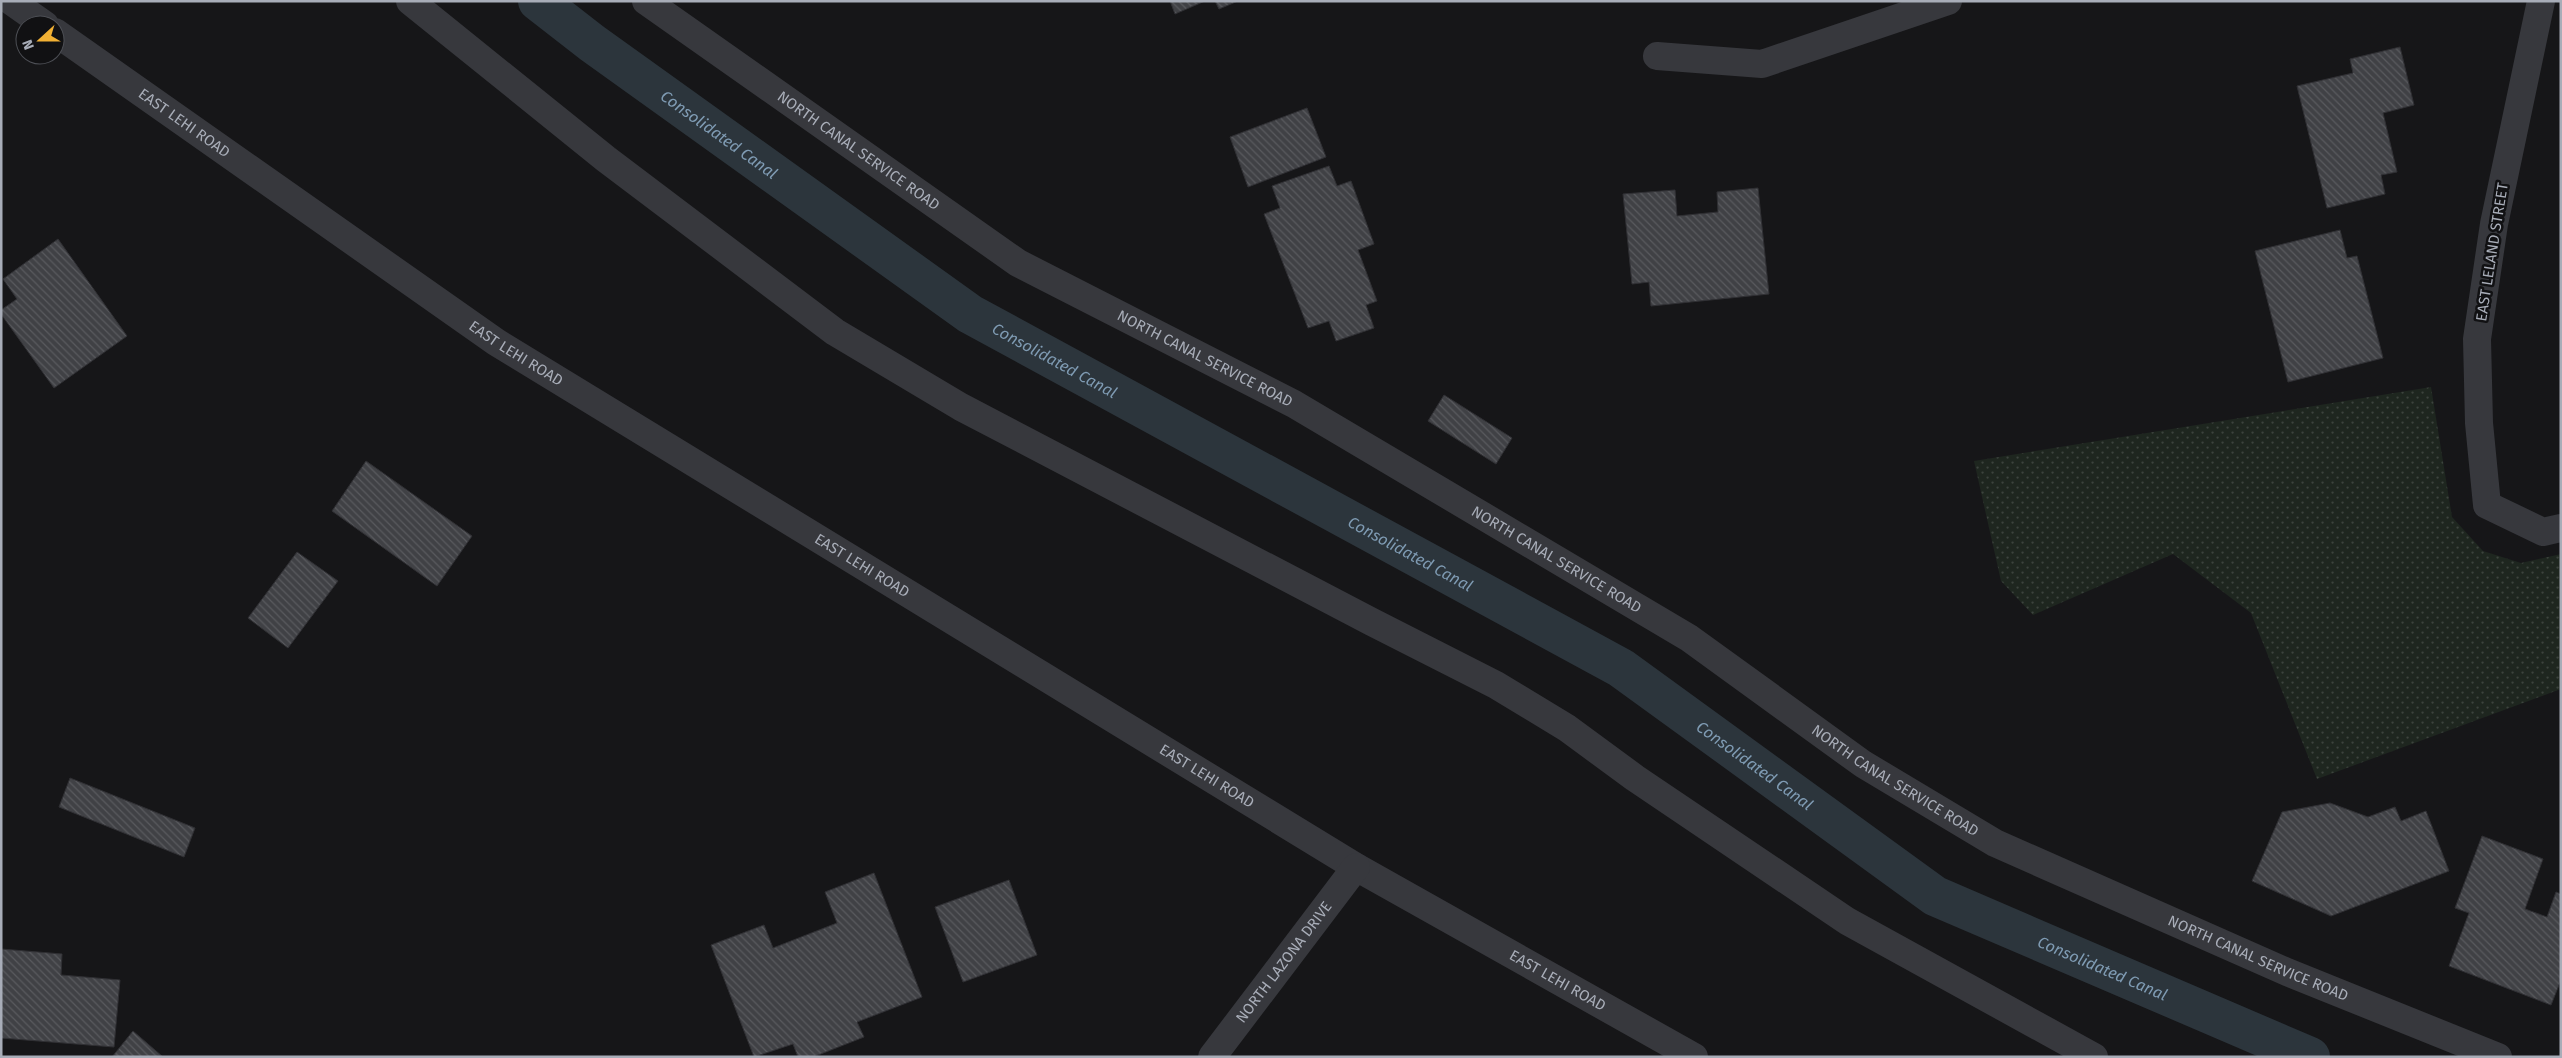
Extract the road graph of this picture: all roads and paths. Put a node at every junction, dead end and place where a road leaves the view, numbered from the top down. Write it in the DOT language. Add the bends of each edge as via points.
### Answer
graph roads {
  1 [pos="11,1"];
  2 [pos="410,1"];
  3 [pos="646,1"];
  4 [pos="1948,1"];
  5 [pos="2541,1"];
  6 [pos="31,15"];
  7 [pos="65,39"];
  8 [pos="1657,56"];
  9 [pos="2561,528"];
  10 [pos="1356,867"];
  11 [pos="1212,1057"];
  12 [pos="1694,1057"];
  13 [pos="2094,1057"];
  14 [pos="2498,1057"];
  1 -- 6 [label="street"];
  2 -- 13 [label="street" via="606,159 835,332 961,407 1496,684 1568,728 1846,921"];
  3 -- 14 [label="street, NORTH CANAL SERVICE ROAD" via="1018,263 1294,404 1672,628 1863,764 1995,843 2287,972"];
  4 -- 8 [label="street" via="1762,64"];
  5 -- 9 [label="street, EAST LELAND STREET" via="2494,224 2477,339 2479,423 2487,505 2542,532"];
  7 -- 10 [label="street, EAST LEHI ROAD" via="496,342"];
  10 -- 11 [label="street, NORTH LAZONA DRIVE"];
  10 -- 12 [label="street, EAST LEHI ROAD"];
}
